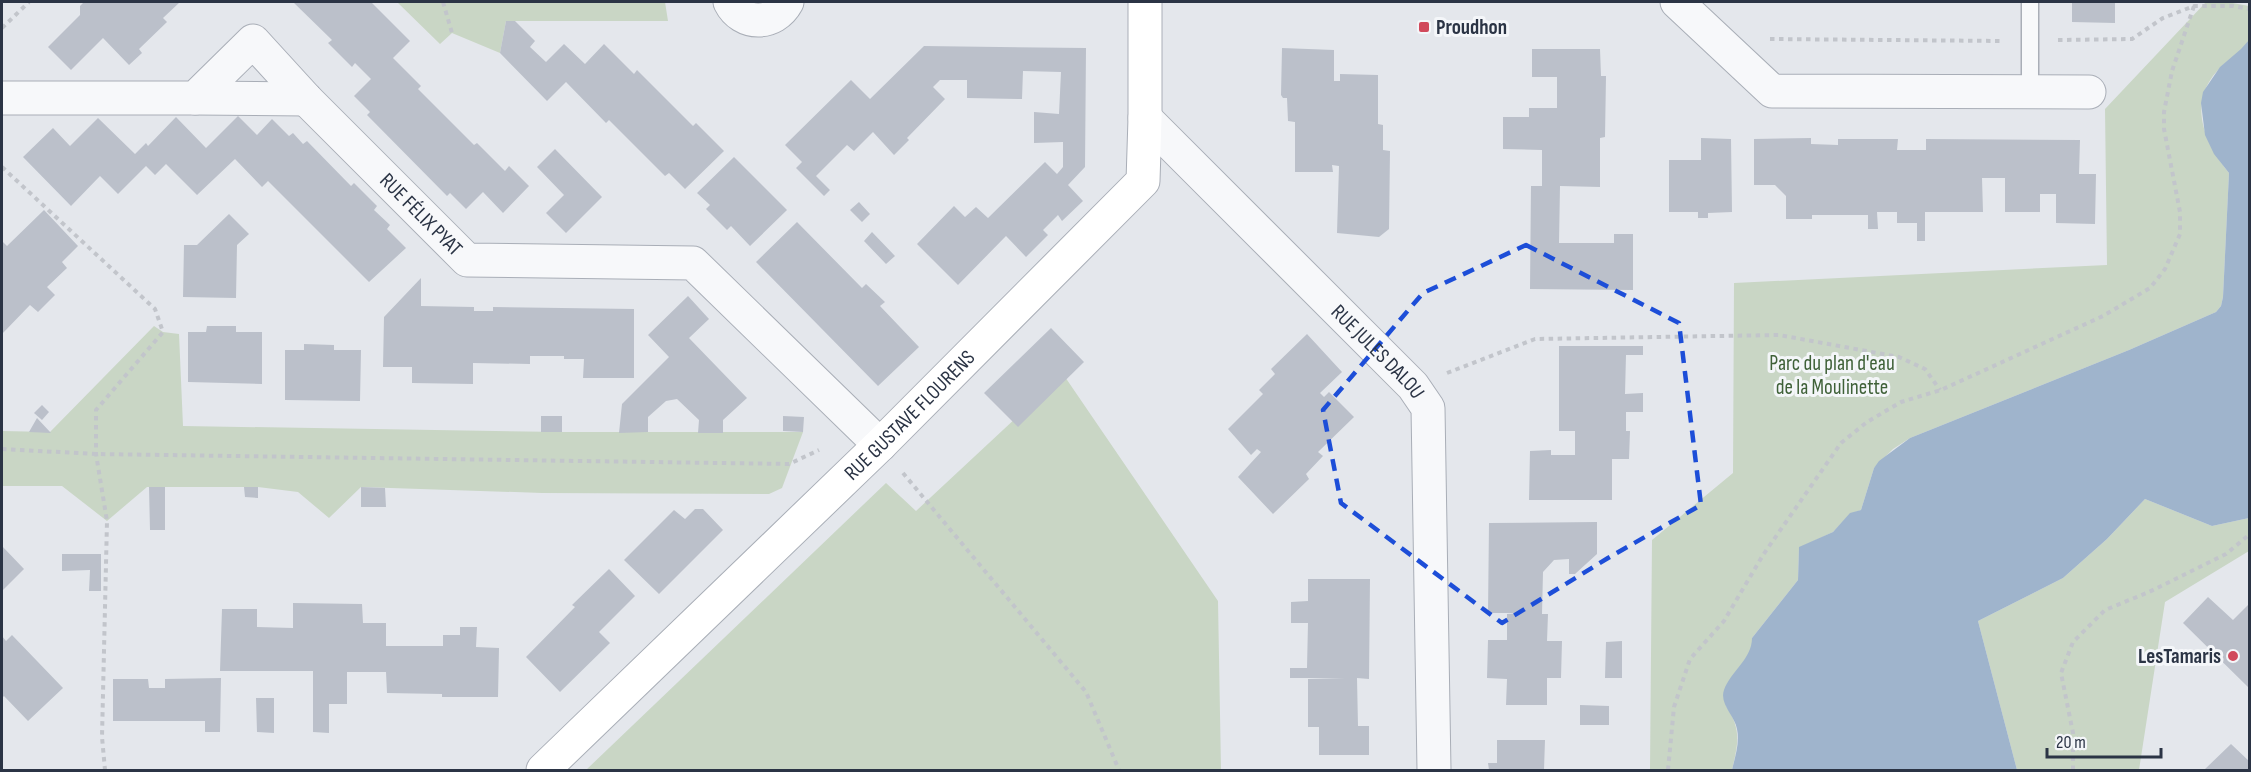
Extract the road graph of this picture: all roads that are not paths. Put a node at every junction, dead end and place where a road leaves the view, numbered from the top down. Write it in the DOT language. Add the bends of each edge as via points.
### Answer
graph roads {
  1 [pos="730,2"];
  2 [pos="787,2"];
  3 [pos="1145,2"];
  4 [pos="1677,2"];
  5 [pos="2030,2"];
  6 [pos="2030,91"];
  7 [pos="2089,92"];
  8 [pos="2,98"];
  9 [pos="195,98"];
  10 [pos="306,99"];
  11 [pos="1145,118"];
  12 [pos="871,437"];
  13 [pos="543,771"];
  14 [pos="1434,771"];
  1 -- 2 [label="street" via="738,13 756,21 777,15"];
  3 -- 11 [label="street, RUE GUSTAVE FLOURENS"];
  4 -- 6 [label="street" via="1772,91"];
  5 -- 6 [label="lane"];
  6 -- 7 [label="street"];
  8 -- 9 [label="street"];
  9 -- 10 [label="street"];
  9 -- 10 [label="street, RUE FÉLIX PYAT" via="253,41"];
  10 -- 12 [label="street, RUE FÉLIX PYAT" via="467,260 693,263"];
  11 -- 12 [label="street, RUE GUSTAVE FLOURENS" via="1143,181"];
  11 -- 14 [label="street, RUE JULES DALOU" via="1413,386 1428,408"];
  12 -- 13 [label="street, RUE GUSTAVE FLOURENS"];
}
